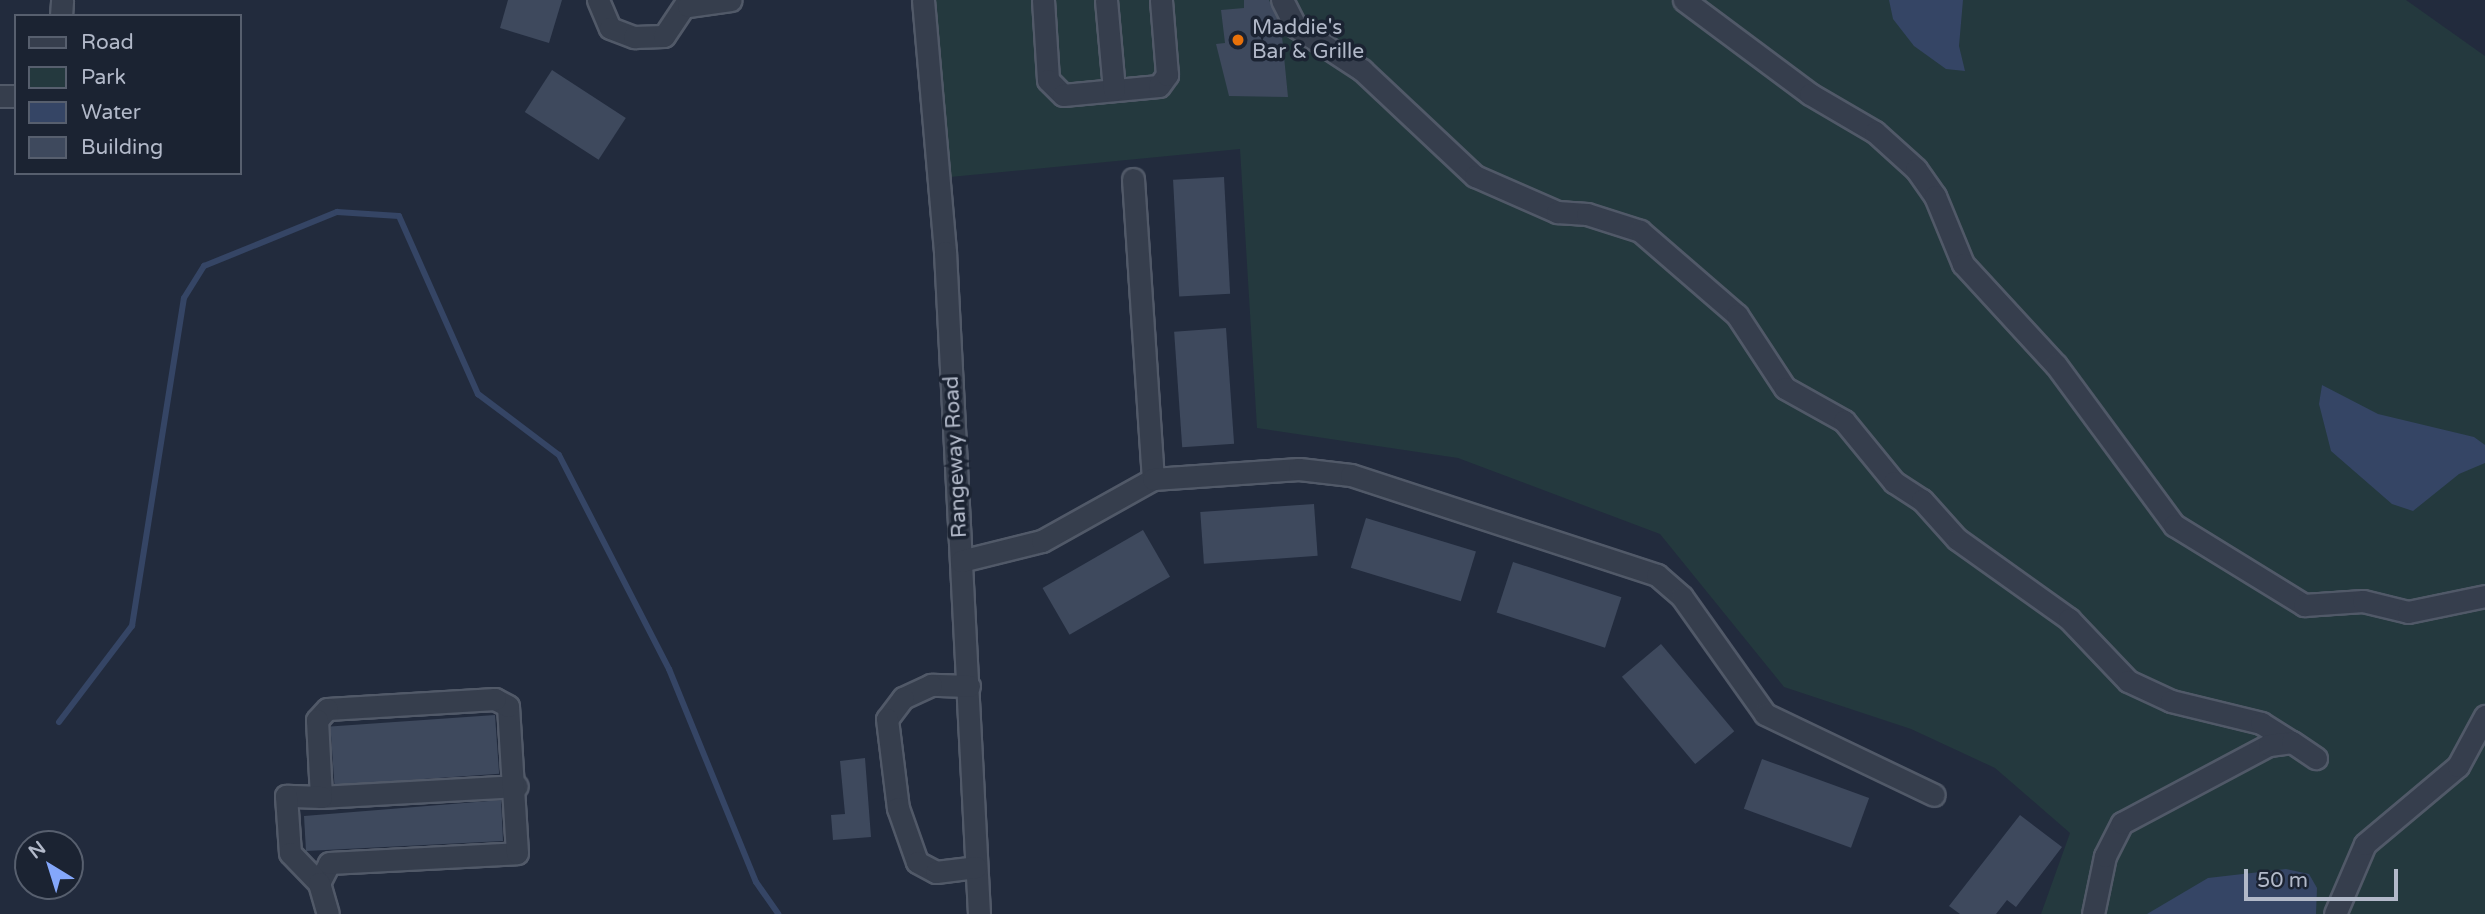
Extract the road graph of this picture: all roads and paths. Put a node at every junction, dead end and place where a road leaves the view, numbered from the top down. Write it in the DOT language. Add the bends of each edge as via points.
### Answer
graph roads {
  1 [pos="597,0"];
  2 [pos="731,0"];
  3 [pos="923,0"];
  4 [pos="1043,0"];
  5 [pos="1106,0"];
  6 [pos="1161,0"];
  7 [pos="1282,0"];
  8 [pos="1684,0"];
  9 [pos="688,3"];
  10 [pos="1115,90"];
  11 [pos="1133,179"];
  12 [pos="1153,479"];
  13 [pos="961,561"];
  14 [pos="2485,596"];
  15 [pos="969,687"];
  16 [pos="2485,716"];
  17 [pos="2292,742"];
  18 [pos="2316,758"];
  19 [pos="517,786"];
  20 [pos="1934,795"];
  21 [pos="321,797"];
  22 [pos="976,867"];
  23 [pos="319,883"];
  24 [pos="328,914"];
  25 [pos="979,914"];
  26 [pos="2093,914"];
  27 [pos="2335,914"];
  1 -- 9 [label="street" via="610,28 634,37 664,36"];
  2 -- 9 [label="street"];
  3 -- 13 [label="street, Rangeway Road" via="946,252"];
  4 -- 10 [label="street" via="1048,79 1063,95"];
  5 -- 10 [label="street"];
  6 -- 10 [label="street" via="1167,75 1159,86"];
  7 -- 17 [label="street" via="1296,27 1362,70 1486,184 1557,212 1587,214 1640,231 1737,315 1785,388 1844,421 1894,482 1922,500 1957,539 2069,619 2128,681 2171,701 2261,723"];
  8 -- 14 [label="street" via="1810,94 1875,132 1916,169 1935,196 1963,264 2056,365 2175,525 2304,605 2363,601 2408,612"];
  11 -- 12 [label="street"];
  12 -- 13 [label="street" via="1042,541"];
  12 -- 20 [label="street" via="1299,469 1350,474 1640,567 1682,597 1765,714"];
  13 -- 15 [label="street, Rangeway Road"];
  15 -- 22 [label="street, Rangeway Road"];
  15 -- 22 [label="street" via="931,685 903,698 887,719 898,808 917,862 936,872"];
  16 -- 27 [label="street" via="2458,766 2365,844"];
  17 -- 18 [label="street"];
  17 -- 26 [label="street" via="2230,763 2122,823 2105,856"];
  19 -- 21 [label="street"];
  19 -- 21 [label="street" via="508,706 495,699 327,709 317,720"];
  19 -- 23 [label="street" via="517,853 329,863"];
  21 -- 23 [label="street" via="286,796 290,853"];
  22 -- 25 [label="street, Rangeway Road"];
  23 -- 24 [label="street"];
}
